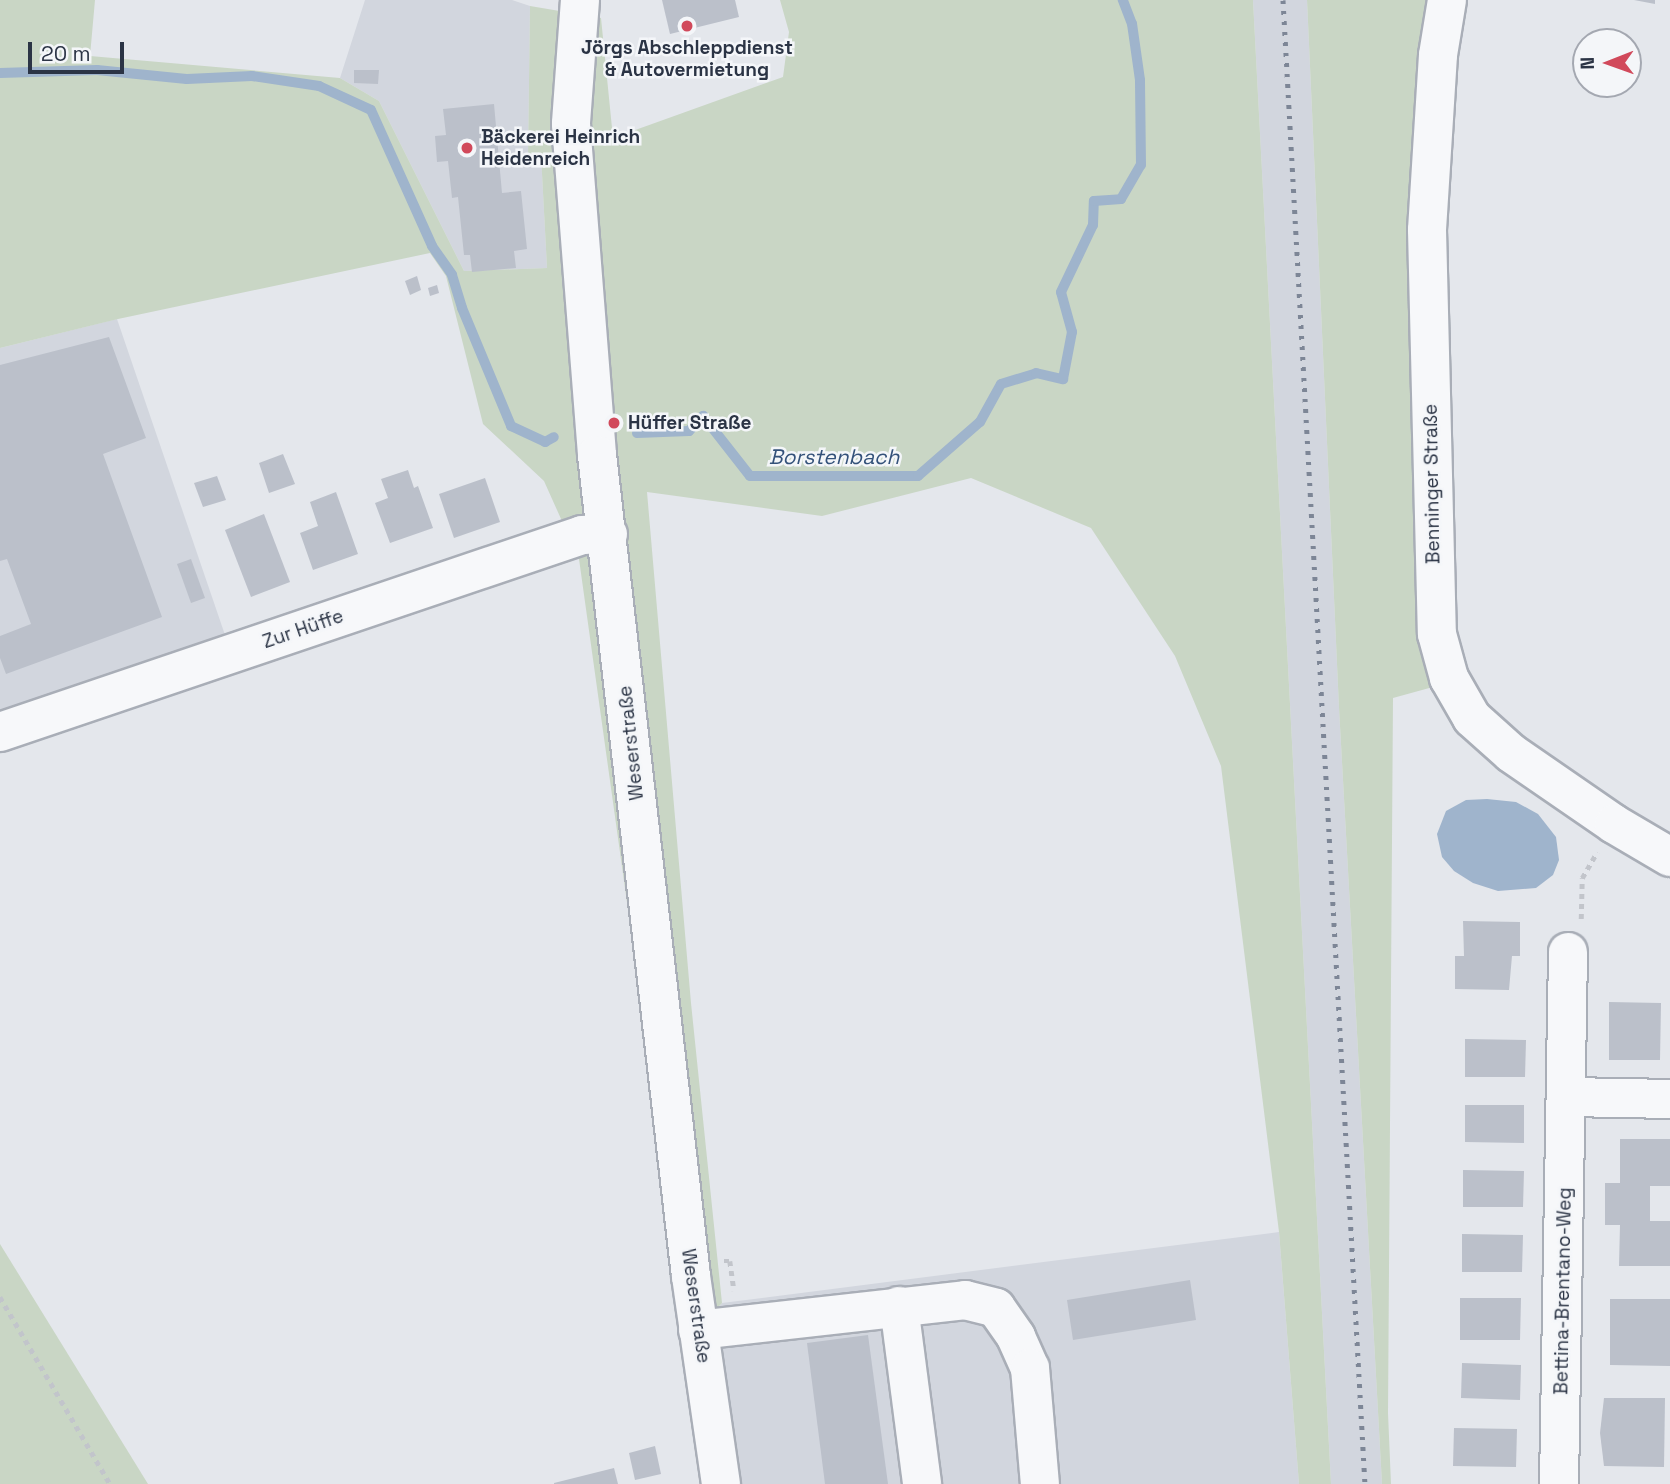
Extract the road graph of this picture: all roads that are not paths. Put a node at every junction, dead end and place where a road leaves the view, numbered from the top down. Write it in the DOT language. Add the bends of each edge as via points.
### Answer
graph roads {
  1 [pos="580,0"];
  2 [pos="1447,0"];
  3 [pos="608,534"];
  4 [pos="0,732"];
  5 [pos="1670,857"];
  6 [pos="1568,952"];
  7 [pos="1568,1097"];
  8 [pos="1670,1098"];
  9 [pos="899,1306"];
  10 [pos="698,1330"];
  11 [pos="721,1484"];
  12 [pos="922,1484"];
  13 [pos="1041,1484"];
  14 [pos="1559,1484"];
  1 -- 3 [label="street, Weserstraße" via="571,136 597,455"];
  2 -- 5 [label="street, Benninger Straße" via="1438,55 1427,230 1437,634 1448,678 1472,718 1511,753"];
  3 -- 4 [label="street, Zur Hüffe" via="582,535"];
  3 -- 10 [label="street, Weserstraße"];
  6 -- 7 [label="street, Bettina-Brentano-Weg"];
  7 -- 8 [label="street"];
  7 -- 14 [label="street, Bettina-Brentano-Weg"];
  9 -- 10 [label="street"];
  9 -- 12 [label="street"];
  9 -- 13 [label="street" via="965,1300 996,1308 1030,1368"];
  10 -- 11 [label="street, Weserstraße"];
}
